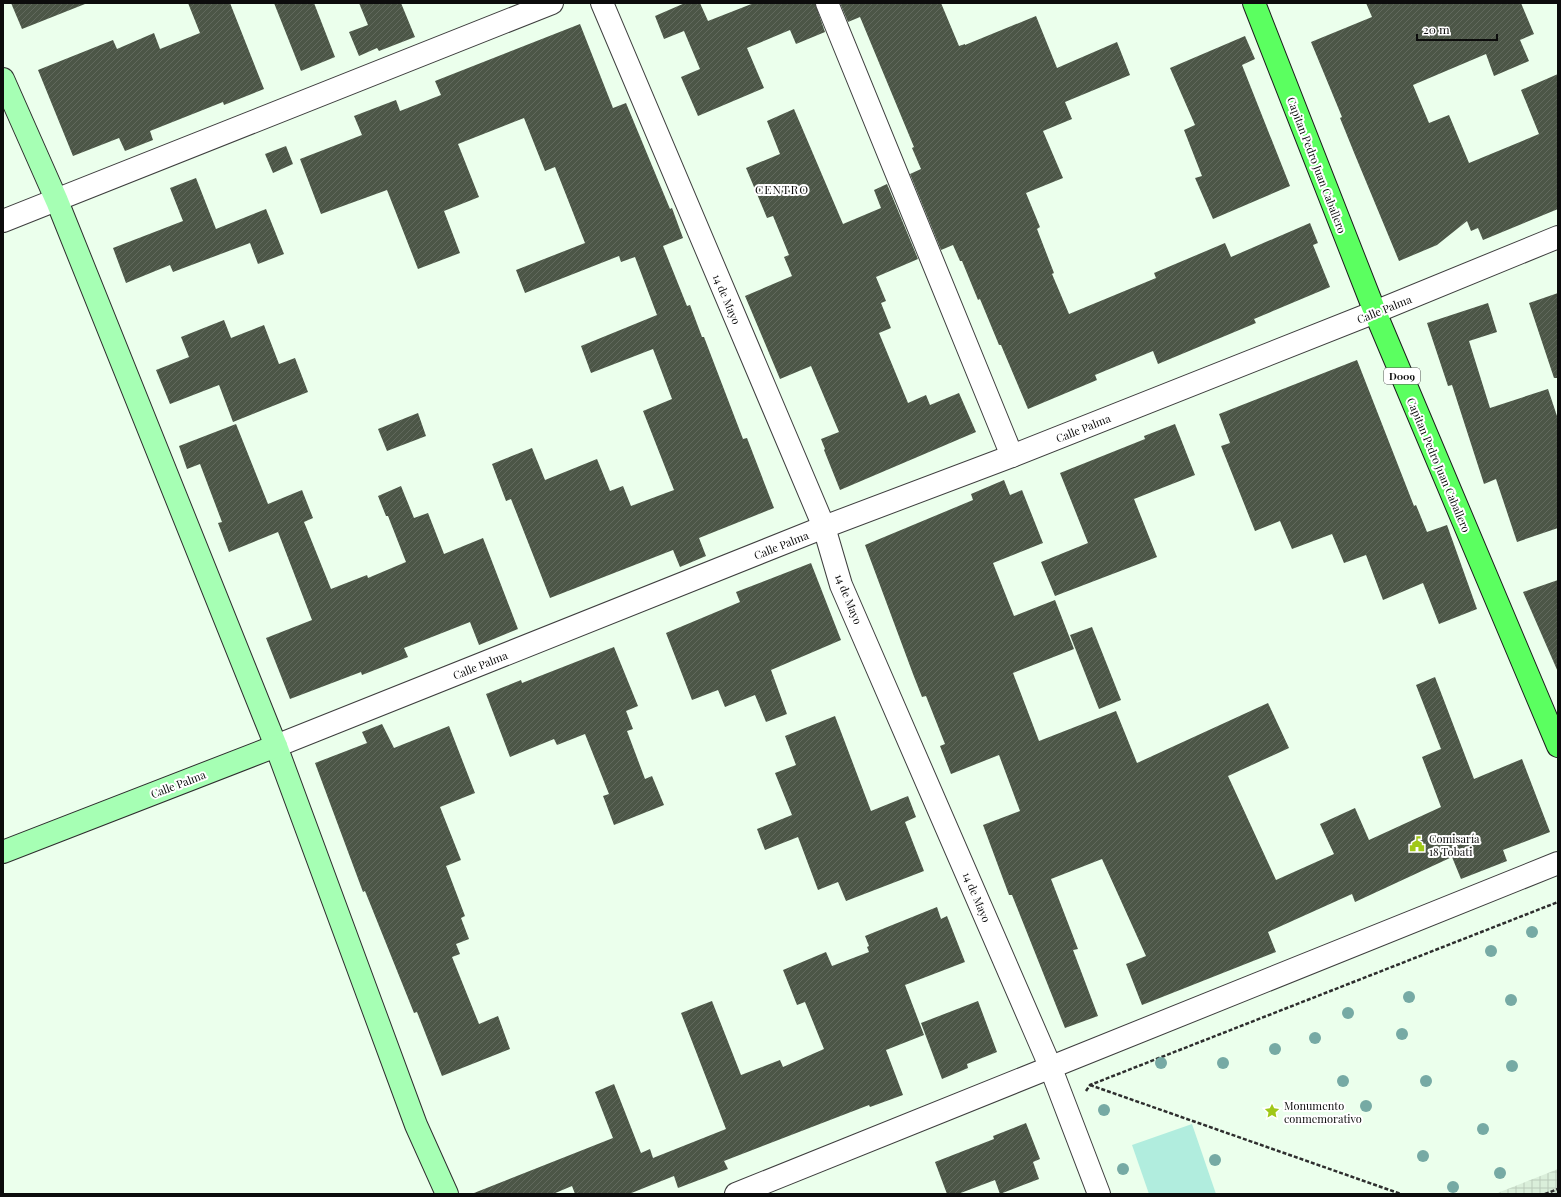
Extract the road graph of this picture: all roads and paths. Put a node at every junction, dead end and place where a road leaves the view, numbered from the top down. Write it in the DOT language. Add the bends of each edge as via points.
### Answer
graph roads {
  1 [pos="552,3"];
  2 [pos="602,3"];
  3 [pos="827,3"];
  4 [pos="1254,3"];
  5 [pos="3,79"];
  6 [pos="57,201"];
  7 [pos="3,221"];
  8 [pos="1558,237"];
  9 [pos="1375,312"];
  10 [pos="1012,456"];
  11 [pos="824,527"];
  12 [pos="276,746"];
  13 [pos="1558,746"];
  14 [pos="3,852"];
  15 [pos="1558,863"];
  16 [pos="1558,902"];
  17 [pos="1050,1066"];
  18 [pos="1090,1085"];
  19 [pos="1085,1092"];
  20 [pos="1558,1189"];
  21 [pos="447,1194"];
  22 [pos="736,1194"];
  23 [pos="1099,1194"];
  24 [pos="1401,1194"];
  25 [pos="1545,1194"];
  1 -- 6 [label="street"];
  2 -- 11 [label="street, 14 de Mayo"];
  3 -- 10 [label="street"];
  4 -- 9 [label="main road, Capitan Pedro Juan Caballero / D009"];
  5 -- 6 [label="street"];
  6 -- 7 [label="street"];
  6 -- 12 [label="street"];
  8 -- 9 [label="street, Calle Palma"];
  9 -- 10 [label="street, Calle Palma"];
  9 -- 13 [label="main road, Capitan Pedro Juan Caballero / D009"];
  10 -- 11 [label="street, Calle Palma"];
  11 -- 12 [label="street, Calle Palma"];
  11 -- 17 [label="street, 14 de Mayo" via="842,585"];
  12 -- 14 [label="street, Calle Palma"];
  12 -- 21 [label="street" via="416,1125"];
  15 -- 17 [label="street"];
  16 -- 18 [label="path"];
  17 -- 22 [label="street"];
  17 -- 23 [label="street, 14 de Mayo"];
  18 -- 19 [label="path"];
  18 -- 24 [label="path"];
  20 -- 25 [label="path"];
}
